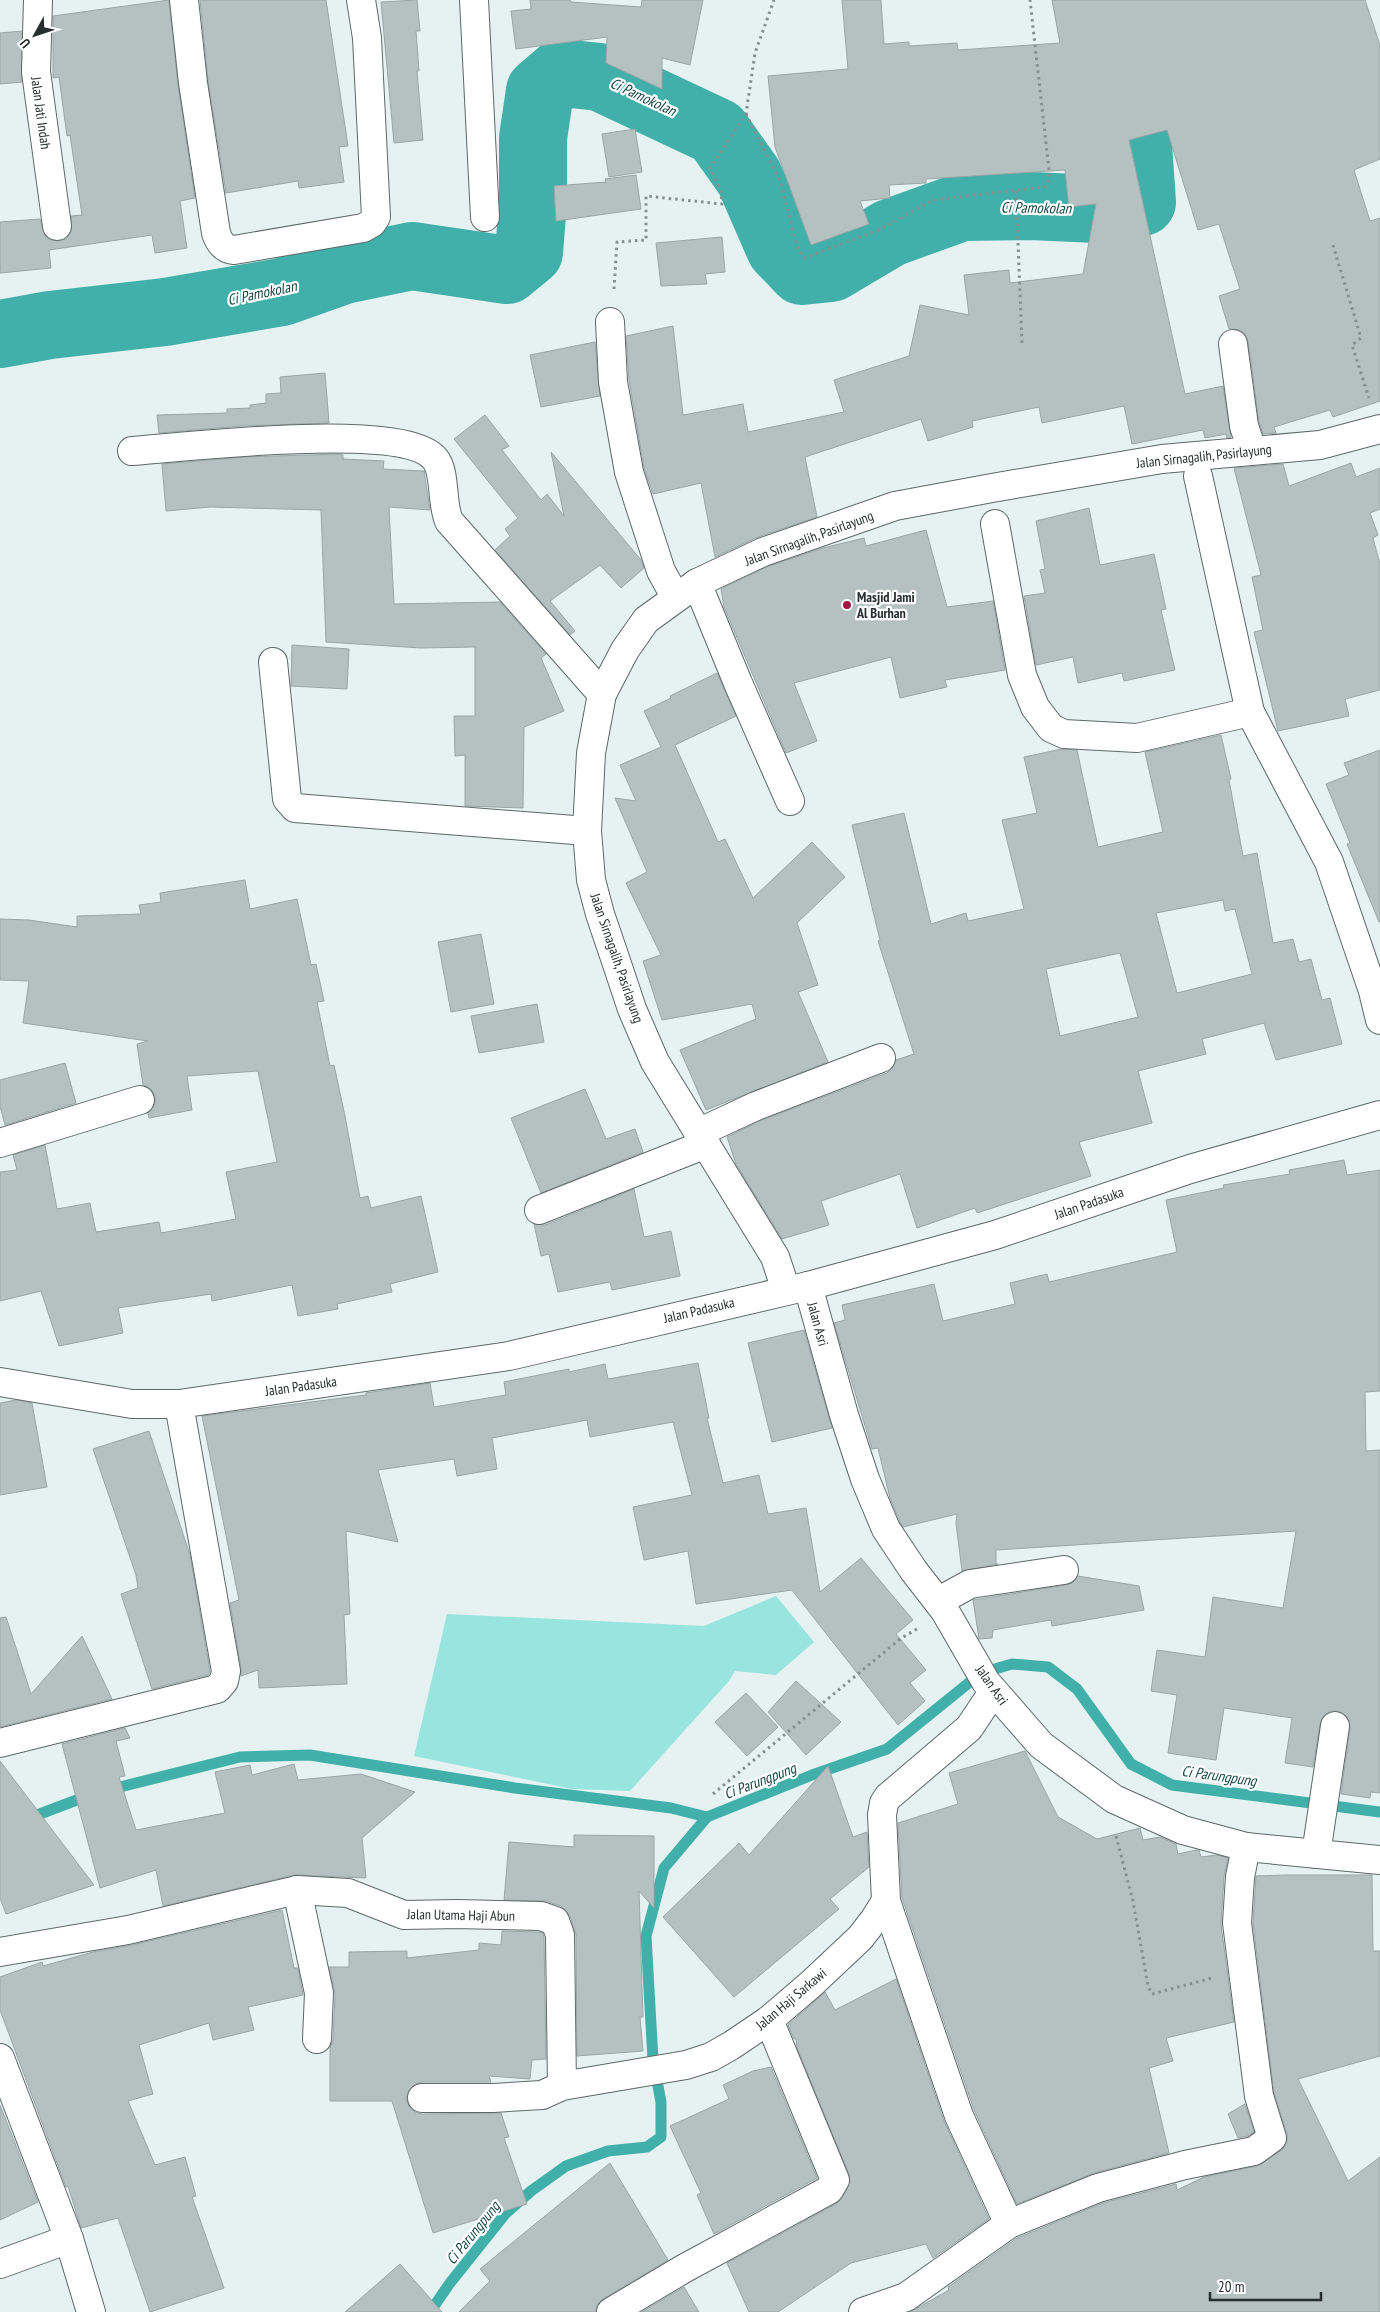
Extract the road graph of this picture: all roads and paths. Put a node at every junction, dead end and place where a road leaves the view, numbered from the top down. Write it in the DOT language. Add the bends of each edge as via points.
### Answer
graph roads {
  1 [pos="38,0"];
  2 [pos="184,0"];
  3 [pos="361,0"];
  4 [pos="474,0"];
  5 [pos="774,0"];
  6 [pos="1030,0"];
  7 [pos="746,114"];
  8 [pos="1016,191"];
  9 [pos="485,217"];
  10 [pos="57,226"];
  11 [pos="1333,244"];
  12 [pos="610,322"];
  13 [pos="1022,344"];
  14 [pos="1234,344"];
  15 [pos="1380,430"];
  16 [pos="132,450"];
  17 [pos="1252,450"];
  18 [pos="1198,476"];
  19 [pos="994,524"];
  20 [pos="687,590"];
  21 [pos="273,662"];
  22 [pos="602,694"];
  23 [pos="1250,712"];
  24 [pos="790,801"];
  25 [pos="587,831"];
  26 [pos="1380,1020"];
  27 [pos="881,1058"];
  28 [pos="140,1100"];
  29 [pos="1380,1114"];
  30 [pos="702,1138"];
  31 [pos="0,1144"];
  32 [pos="540,1210"];
  33 [pos="797,1288"];
  34 [pos="0,1382"];
  35 [pos="179,1404"];
  36 [pos="1064,1570"];
  37 [pos="942,1606"];
  38 [pos="990,1687"];
  39 [pos="1335,1726"];
  40 [pos="0,1743"];
  41 [pos="1105,1792"];
  42 [pos="713,1794"];
  43 [pos="1246,1847"];
  44 [pos="1316,1854"];
  45 [pos="1380,1860"];
  46 [pos="297,1890"];
  47 [pos="886,1901"];
  48 [pos="0,1952"];
  49 [pos="1244,1970"];
  50 [pos="770,2020"];
  51 [pos="317,2039"];
  52 [pos="0,2058"];
  53 [pos="562,2086"];
  54 [pos="422,2098"];
  55 [pos="1009,2224"];
  56 [pos="69,2239"];
  57 [pos="0,2264"];
  58 [pos="91,2312"];
  59 [pos="611,2312"];
  60 [pos="863,2312"];
  1 -- 10 [label="street, Jalan Jati Indah" via="36,72"];
  2 -- 3 [label="street" via="216,232 221,244 234,250 363,228 376,217 367,38"];
  4 -- 9 [label="street"];
  5 -- 7 [label="path" via="755,54"];
  6 -- 8 [label="path" via="1050,179 1044,187"];
  7 -- 8 [label="path" via="781,183 797,246 804,258 879,230 933,200"];
  7 -- 12 [label="path" via="710,168 721,192 722,204 646,196 646,240 617,242"];
  8 -- 13 [label="path"];
  11 -- 15 [label="path" via="1361,338 1352,345"];
  12 -- 20 [label="street" via="613,382 629,472 661,571"];
  14 -- 17 [label="street" via="1244,426"];
  15 -- 17 [label="street, Jalan Sirnagalih, Pasirlayung" via="1320,445"];
  16 -- 22 [label="street" via="332,438 391,442 428,452 436,459 439,468 449,521"];
  17 -- 20 [label="street, Jalan Sirnagalih, Pasirlayung" via="1162,459 895,506 763,552"];
  18 -- 23 [label="street"];
  19 -- 23 [label="street" via="1022,675 1035,707 1051,728 1064,734 1137,738"];
  20 -- 22 [label="street, Jalan Sirnagalih, Pasirlayung" via="646,620 625,650"];
  20 -- 24 [label="street" via="738,683"];
  21 -- 25 [label="street" via="287,799 295,808"];
  22 -- 25 [label="street, Jalan Sirnagalih, Pasirlayung" via="590,753"];
  23 -- 26 [label="street" via="1329,862"];
  25 -- 30 [label="street, Jalan Sirnagalih, Pasirlayung" via="591,880 632,1009 655,1062"];
  27 -- 30 [label="street" via="756,1106"];
  28 -- 31 [label="street"];
  29 -- 33 [label="street, Jalan Padasuka" via="1190,1169 995,1235"];
  30 -- 32 [label="street"];
  30 -- 33 [label="street, Jalan Sirnagalih, Pasirlayung"];
  33 -- 35 [label="street, Jalan Padasuka" via="509,1356"];
  33 -- 37 [label="street, Jalan Asri" via="886,1529"];
  34 -- 35 [label="street, Jalan Padasuka" via="132,1404"];
  35 -- 40 [label="street" via="226,1671 224,1682 217,1689 184,1698"];
  36 -- 37 [label="street" via="970,1584"];
  37 -- 38 [label="street, Jalan Asri"];
  37 -- 42 [label="path"];
  38 -- 41 [label="street, Jalan Asri" via="1041,1745"];
  38 -- 47 [label="street" via="968,1728 884,1803"];
  39 -- 44 [label="street"];
  41 -- 43 [label="street, Jalan Asri" via="1183,1830"];
  41 -- 49 [label="path" via="1133,1901 1152,1994"];
  43 -- 44 [label="street, Jalan Asri"];
  43 -- 49 [label="street" via="1237,1923"];
  44 -- 45 [label="street, Jalan Asri"];
  46 -- 48 [label="street, Jalan Utama Haji Abun" via="128,1930"];
  46 -- 51 [label="street" via="319,1992"];
  46 -- 53 [label="street, Jalan Utama Haji Abun" via="348,1893 404,1915 542,1916 555,1921 560,1935"];
  47 -- 50 [label="street, Jalan Haji Sarkawi" via="860,1938"];
  47 -- 55 [label="street" via="959,2116"];
  49 -- 55 [label="street" via="1259,2096 1272,2138 1254,2151 1098,2188"];
  50 -- 53 [label="street, Jalan Haji Sarkawi" via="710,2057 686,2065"];
  50 -- 59 [label="street" via="835,2180 829,2190 684,2268"];
  52 -- 56 [label="street"];
  53 -- 54 [label="street, Jalan Haji Sarkawi" via="542,2095"];
  55 -- 60 [label="street" via="906,2298"];
  56 -- 57 [label="street"];
  56 -- 58 [label="street"];
}
